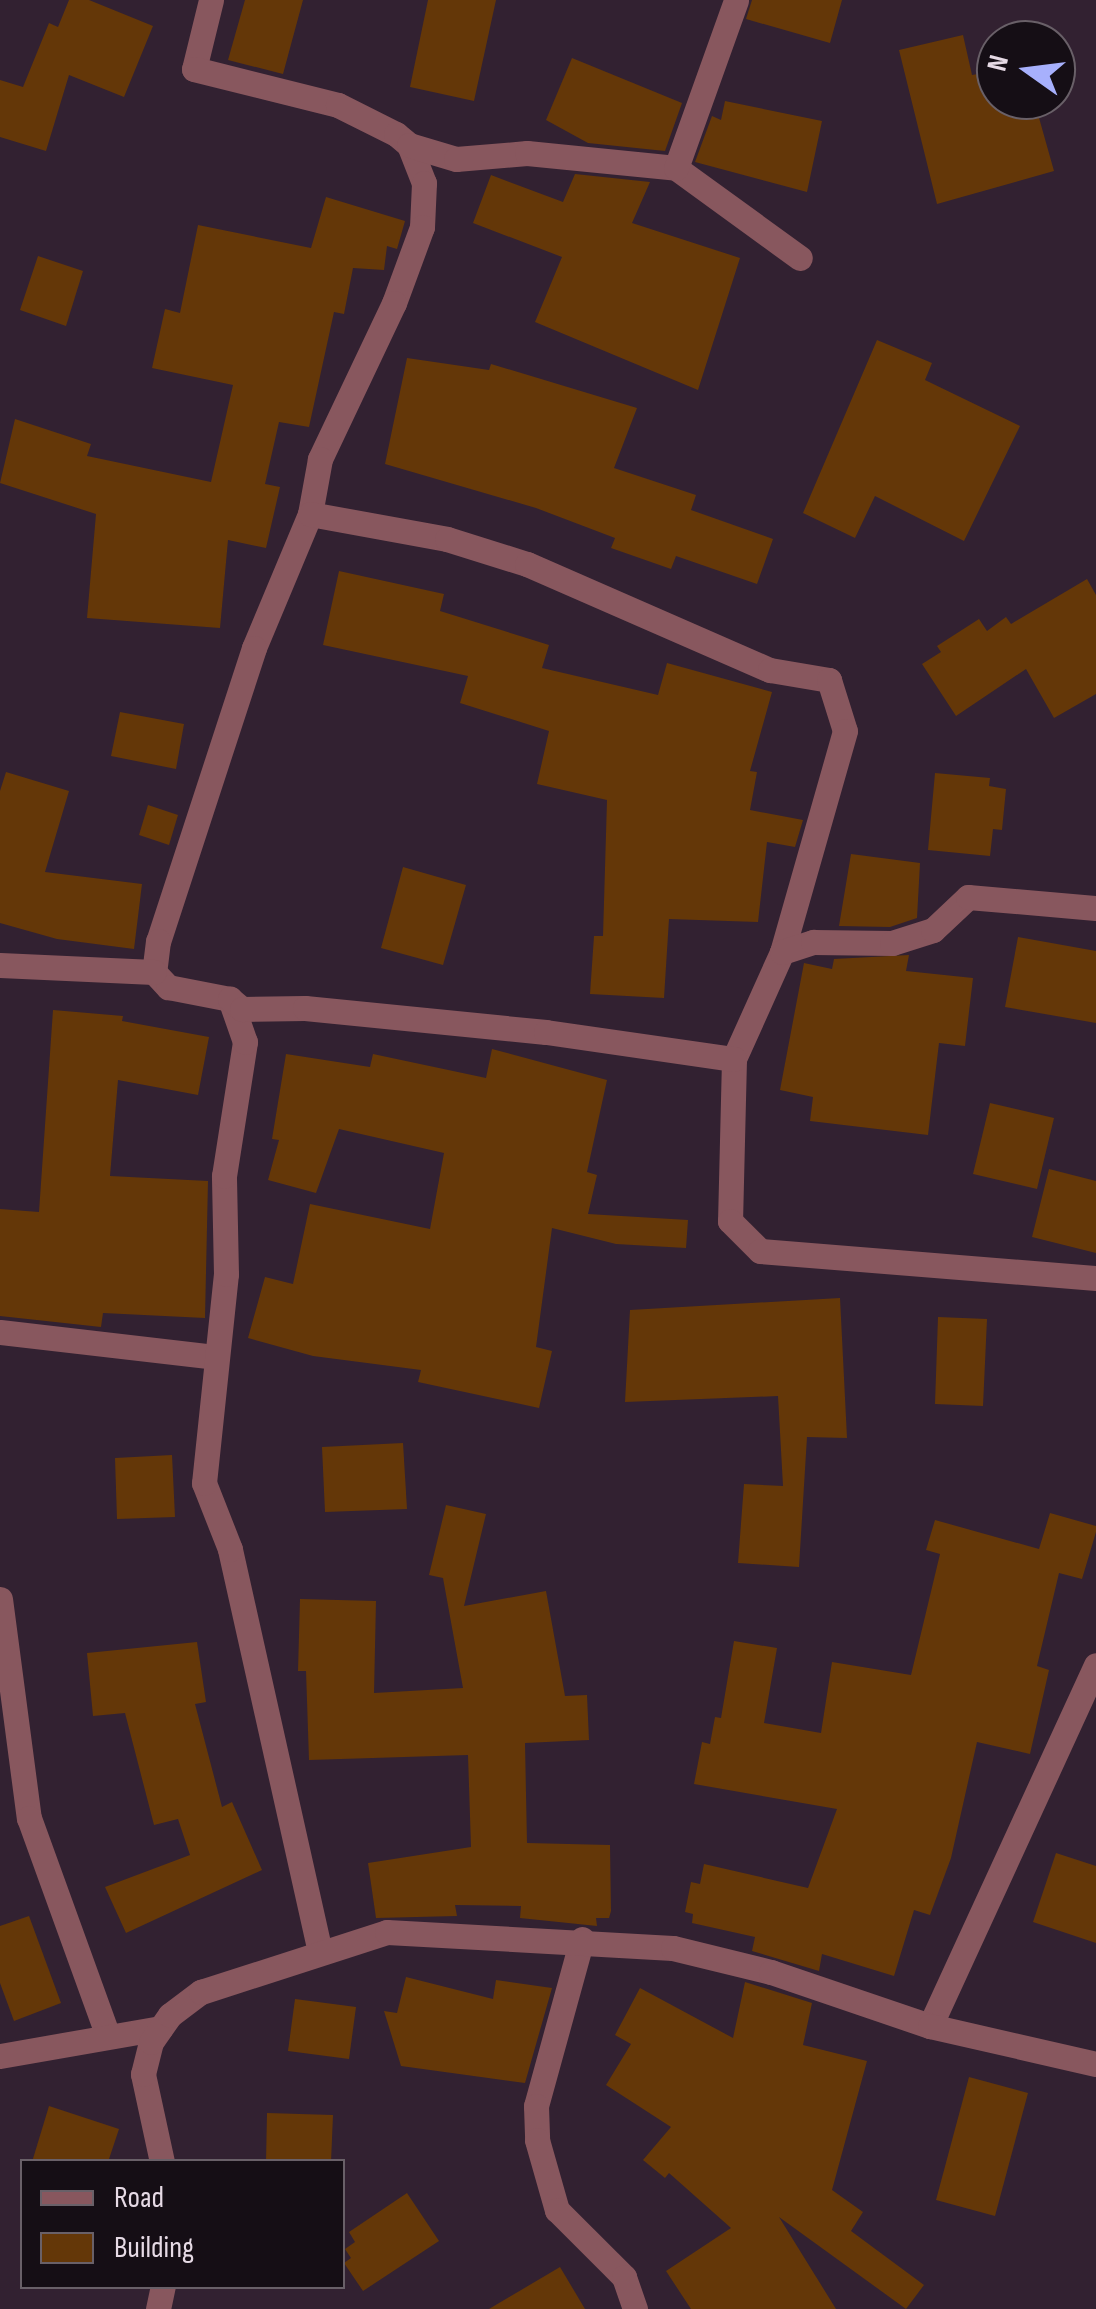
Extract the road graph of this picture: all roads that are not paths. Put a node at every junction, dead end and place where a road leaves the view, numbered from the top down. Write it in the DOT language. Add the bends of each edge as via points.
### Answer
graph roads {
  1 [pos="212,0"];
  2 [pos="736,0"];
  3 [pos="409,144"];
  4 [pos="676,168"];
  5 [pos="800,258"];
  6 [pos="310,514"];
  7 [pos="1096,908"];
  8 [pos="782,952"];
  9 [pos="0,965"];
  10 [pos="154,972"];
  11 [pos="230,999"];
  12 [pos="734,1059"];
  13 [pos="1096,1278"];
  14 [pos="0,1332"];
  15 [pos="216,1357"];
  16 [pos="0,1599"];
  17 [pos="1096,1665"];
  18 [pos="582,1940"];
  19 [pos="320,1952"];
  20 [pos="930,2026"];
  21 [pos="161,2028"];
  22 [pos="107,2034"];
  23 [pos="0,2056"];
  24 [pos="1096,2064"];
  25 [pos="161,2159"];
  26 [pos="636,2309"];
  1 -- 3 [label="street" via="194,69 338,105"];
  2 -- 4 [label="street"];
  3 -- 4 [label="street" via="456,159 527,153"];
  3 -- 6 [label="street" via="424,184 422,227 320,459"];
  4 -- 5 [label="street"];
  6 -- 8 [label="street" via="446,539 527,564 770,670 829,680 844,731"];
  6 -- 10 [label="street" via="254,648 158,941"];
  7 -- 8 [label="street" via="968,897 933,930 892,942 812,942"];
  8 -- 12 [label="street"];
  9 -- 10 [label="street"];
  10 -- 11 [label="street" via="168,987"];
  11 -- 12 [label="street" via="242,1009 305,1008 546,1032"];
  11 -- 15 [label="street" via="245,1042 224,1176 226,1274"];
  12 -- 13 [label="street" via="726,1180 730,1221 746,1244 804,1258"];
  14 -- 15 [label="street"];
  15 -- 19 [label="street" via="204,1483 230,1549"];
  16 -- 22 [label="street" via="29,1818"];
  17 -- 20 [label="street"];
  18 -- 19 [label="street" via="387,1932"];
  18 -- 20 [label="street" via="706,1956"];
  18 -- 26 [label="street" via="536,2106 537,2140 557,2210 624,2277"];
  19 -- 21 [label="street" via="202,1992"];
  20 -- 24 [label="street"];
  21 -- 22 [label="street"];
  21 -- 25 [label="street" via="143,2074"];
  22 -- 23 [label="street"];
}
